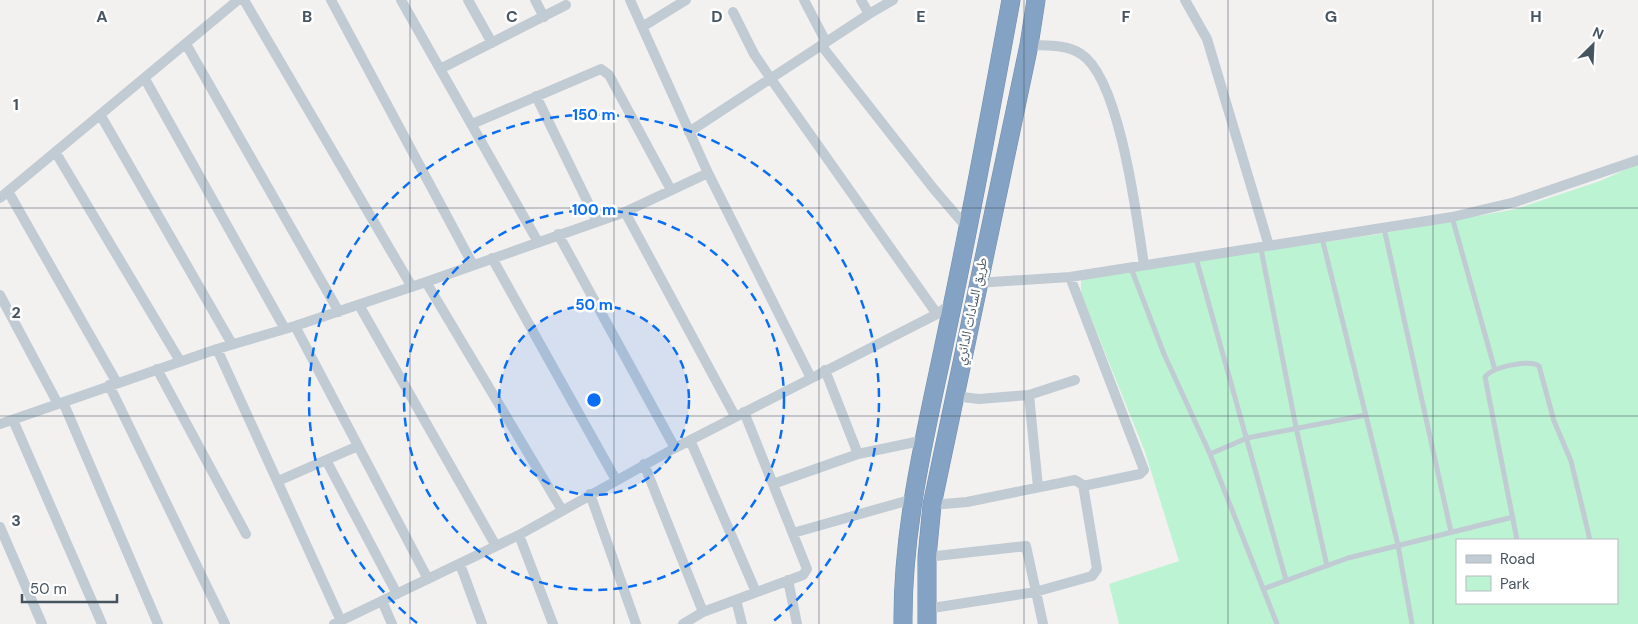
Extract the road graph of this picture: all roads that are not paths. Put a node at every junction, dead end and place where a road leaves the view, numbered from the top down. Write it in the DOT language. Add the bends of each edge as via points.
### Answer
graph roads {
  1 [pos="238,0"];
  2 [pos="244,0"];
  3 [pos="331,0"];
  4 [pos="401,0"];
  5 [pos="468,0"];
  6 [pos="535,0"];
  7 [pos="630,0"];
  8 [pos="686,0"];
  9 [pos="804,0"];
  10 [pos="861,0"];
  11 [pos="893,0"];
  12 [pos="1011,0"];
  13 [pos="1036,0"];
  14 [pos="1185,0"];
  15 [pos="566,5"];
  16 [pos="733,12"];
  17 [pos="869,14"];
  18 [pos="544,17"];
  19 [pos="642,27"];
  20 [pos="492,43"];
  21 [pos="186,44"];
  22 [pos="824,44"];
  23 [pos="1029,45"];
  24 [pos="440,69"];
  25 [pos="998,69"];
  26 [pos="1022,75"];
  27 [pos="771,78"];
  28 [pos="145,79"];
  29 [pos="536,96"];
  30 [pos="101,116"];
  31 [pos="472,124"];
  32 [pos="690,132"];
  33 [pos="56,154"];
  34 [pos="1638,160"];
  35 [pos="708,173"];
  36 [pos="671,190"];
  37 [pos="4,196"];
  38 [pos="625,212"];
  39 [pos="1452,217"];
  40 [pos="597,221"];
  41 [pos="968,228"];
  42 [pos="1384,228"];
  43 [pos="558,234"];
  44 [pos="1322,238"];
  45 [pos="538,242"];
  46 [pos="1265,248"];
  47 [pos="492,258"];
  48 [pos="1196,258"];
  49 [pos="473,265"];
  50 [pos="1144,265"];
  51 [pos="1131,268"];
  52 [pos="1070,277"];
  53 [pos="426,282"];
  54 [pos="977,283"];
  55 [pos="412,287"];
  56 [pos="0,295"];
  57 [pos="953,303"];
  58 [pos="359,305"];
  59 [pos="339,312"];
  60 [pos="938,314"];
  61 [pos="290,328"];
  62 [pos="232,344"];
  63 [pos="217,349"];
  64 [pos="180,361"];
  65 [pos="157,369"];
  66 [pos="825,370"];
  67 [pos="1495,370"];
  68 [pos="810,378"];
  69 [pos="1075,380"];
  70 [pos="113,384"];
  71 [pos="1029,395"];
  72 [pos="953,396"];
  73 [pos="60,403"];
  74 [pos="740,414"];
  75 [pos="1366,415"];
  76 [pos="13,420"];
  77 [pos="0,424"];
  78 [pos="1296,427"];
  79 [pos="1247,438"];
  80 [pos="690,440"];
  81 [pos="924,440"];
  82 [pos="358,446"];
  83 [pos="675,448"];
  84 [pos="858,454"];
  85 [pos="1210,454"];
  86 [pos="326,460"];
  87 [pos="644,464"];
  88 [pos="616,480"];
  89 [pos="278,482"];
  90 [pos="773,484"];
  91 [pos="1084,486"];
  92 [pos="1038,487"];
  93 [pos="590,494"];
  94 [pos="913,499"];
  95 [pos="932,505"];
  96 [pos="562,510"];
  97 [pos="1513,517"];
  98 [pos="0,528"];
  99 [pos="1451,532"];
  100 [pos="793,533"];
  101 [pos="246,534"];
  102 [pos="519,535"];
  103 [pos="1518,539"];
  104 [pos="1590,539"];
  105 [pos="1398,545"];
  106 [pos="496,546"];
  107 [pos="927,557"];
  108 [pos="460,564"];
  109 [pos="1327,566"];
  110 [pos="428,579"];
  111 [pos="788,580"];
  112 [pos="1286,580"];
  113 [pos="1263,589"];
  114 [pos="756,592"];
  115 [pos="1035,592"];
  116 [pos="397,594"];
  117 [pos="736,600"];
  118 [pos="382,601"];
  119 [pos="703,612"];
  120 [pos="927,616"];
  121 [pos="338,622"];
  122 [pos="42,624"];
  123 [pos="102,624"];
  124 [pos="158,624"];
  125 [pos="225,624"];
  126 [pos="392,624"];
  127 [pos="482,624"];
  128 [pos="553,624"];
  129 [pos="636,624"];
  130 [pos="683,624"];
  131 [pos="742,624"];
  132 [pos="797,624"];
  133 [pos="903,624"];
  134 [pos="1043,624"];
  135 [pos="1277,624"];
  136 [pos="1412,624"];
  1 -- 21 [label="street"];
  2 -- 55 [label="street"];
  3 -- 49 [label="street"];
  4 -- 24 [label="street"];
  5 -- 20 [label="street"];
  6 -- 18 [label="street"];
  7 -- 19 [label="street"];
  8 -- 19 [label="street"];
  9 -- 22 [label="street"];
  10 -- 17 [label="street"];
  11 -- 17 [label="street"];
  12 -- 25 [label="highway, طريق السادات الدائري"];
  13 -- 23 [label="highway, طريق السادات الدائري"];
  14 -- 46 [label="street" via="1207,39"];
  15 -- 18 [label="street"];
  16 -- 27 [label="street" via="754,54"];
  17 -- 22 [label="street"];
  18 -- 20 [label="street"];
  19 -- 32 [label="street"];
  20 -- 24 [label="street"];
  21 -- 28 [label="street"];
  21 -- 59 [label="street"];
  22 -- 27 [label="street"];
  22 -- 41 [label="street" via="933,188"];
  23 -- 26 [label="highway, طريق السادات الدائري"];
  23 -- 50 [label="street" via="1066,47 1082,54 1094,65 1103,81 1129,168"];
  24 -- 31 [label="street"];
  25 -- 26 [label="highway" via="1006,64 1015,65"];
  25 -- 41 [label="highway, طريق السادات الدائري"];
  26 -- 54 [label="highway, طريق السادات الدائري"];
  27 -- 32 [label="street"];
  27 -- 60 [label="street"];
  28 -- 30 [label="street"];
  28 -- 61 [label="street"];
  29 -- 31 [label="street"];
  29 -- 36 [label="street" via="598,69 605,70"];
  29 -- 40 [label="street"];
  30 -- 33 [label="street"];
  30 -- 62 [label="street"];
  31 -- 45 [label="street"];
  32 -- 35 [label="street"];
  33 -- 37 [label="street"];
  33 -- 64 [label="street"];
  34 -- 39 [label="street" via="1515,202"];
  35 -- 36 [label="street"];
  35 -- 68 [label="street"];
  36 -- 38 [label="street"];
  37 -- 70 [label="street"];
  38 -- 40 [label="street"];
  38 -- 74 [label="street"];
  39 -- 42 [label="street"];
  39 -- 67 [label="lane"];
  40 -- 43 [label="street"];
  41 -- 57 [label="highway, طريق السادات الدائري"];
  42 -- 44 [label="street"];
  42 -- 99 [label="lane"];
  43 -- 45 [label="street"];
  43 -- 83 [label="street"];
  44 -- 46 [label="street"];
  44 -- 75 [label="lane"];
  45 -- 47 [label="street"];
  46 -- 48 [label="street"];
  46 -- 78 [label="lane"];
  47 -- 49 [label="street"];
  47 -- 88 [label="street"];
  48 -- 50 [label="street"];
  48 -- 79 [label="lane"];
  49 -- 53 [label="street"];
  50 -- 51 [label="street"];
  51 -- 52 [label="street"];
  51 -- 85 [label="lane" via="1164,354"];
  52 -- 54 [label="street"];
  52 -- 91 [label="street" via="1144,470 1140,474"];
  53 -- 55 [label="street"];
  53 -- 96 [label="street"];
  54 -- 72 [label="highway, طريق السادات الدائري"];
  55 -- 58 [label="street"];
  56 -- 73 [label="street"];
  57 -- 60 [label="street"];
  57 -- 81 [label="highway, طريق السادات الدائري"];
  58 -- 59 [label="street"];
  58 -- 106 [label="street"];
  59 -- 61 [label="street"];
  60 -- 66 [label="street"];
  61 -- 62 [label="street"];
  61 -- 82 [label="street"];
  62 -- 63 [label="street"];
  63 -- 64 [label="street"];
  63 -- 89 [label="street"];
  64 -- 65 [label="street"];
  65 -- 70 [label="street"];
  65 -- 101 [label="street"];
  66 -- 68 [label="street"];
  66 -- 84 [label="street"];
  67 -- 97 [label="lane" via="1486,374 1485,382"];
  67 -- 104 [label="lane" via="1530,362 1539,366 1554,421 1571,461"];
  68 -- 74 [label="street"];
  69 -- 71 [label="street"];
  70 -- 73 [label="street"];
  70 -- 125 [label="street"];
  71 -- 72 [label="street"];
  71 -- 92 [label="street"];
  72 -- 95 [label="highway, طريق السادات الدائري"];
  73 -- 76 [label="street"];
  73 -- 124 [label="street"];
  74 -- 80 [label="street"];
  74 -- 90 [label="street"];
  75 -- 78 [label="lane"];
  75 -- 105 [label="lane"];
  76 -- 77 [label="street"];
  76 -- 123 [label="street"];
  78 -- 79 [label="lane"];
  78 -- 109 [label="lane"];
  79 -- 85 [label="lane"];
  79 -- 112 [label="lane"];
  80 -- 83 [label="street"];
  80 -- 114 [label="street"];
  81 -- 84 [label="street"];
  81 -- 94 [label="highway, طريق السادات الدائري"];
  82 -- 86 [label="street"];
  82 -- 110 [label="street"];
  83 -- 87 [label="street"];
  84 -- 90 [label="street"];
  85 -- 113 [label="lane"];
  86 -- 89 [label="street"];
  86 -- 116 [label="street"];
  87 -- 88 [label="street"];
  87 -- 119 [label="street"];
  88 -- 93 [label="street"];
  89 -- 121 [label="street"];
  90 -- 100 [label="street"];
  91 -- 92 [label="street" via="1074,480"];
  91 -- 115 [label="street" via="1097,572"];
  92 -- 95 [label="street" via="967,502"];
  93 -- 96 [label="street"];
  93 -- 129 [label="street"];
  94 -- 100 [label="street"];
  94 -- 133 [label="highway, طريق السادات الدائري" via="904,567"];
  95 -- 107 [label="highway, طريق السادات الدائري"];
  96 -- 102 [label="street"];
  97 -- 99 [label="lane"];
  97 -- 103 [label="lane"];
  98 -- 122 [label="street"];
  99 -- 105 [label="lane"];
  100 -- 111 [label="street" via="807,569"];
  102 -- 106 [label="street"];
  102 -- 128 [label="street"];
  105 -- 109 [label="lane"];
  105 -- 136 [label="lane"];
  106 -- 108 [label="street"];
  107 -- 115 [label="street" via="1024,545"];
  107 -- 120 [label="highway, طريق السادات الدائري"];
  108 -- 110 [label="street"];
  108 -- 127 [label="street"];
  109 -- 112 [label="lane"];
  110 -- 116 [label="street"];
  111 -- 114 [label="street"];
  111 -- 132 [label="street"];
  112 -- 113 [label="lane"];
  113 -- 135 [label="lane"];
  114 -- 117 [label="street"];
  115 -- 120 [label="street"];
  115 -- 134 [label="street"];
  116 -- 118 [label="street"];
  117 -- 119 [label="street"];
  117 -- 131 [label="street"];
  118 -- 121 [label="street"];
  118 -- 126 [label="street"];
  119 -- 130 [label="street"];
}
